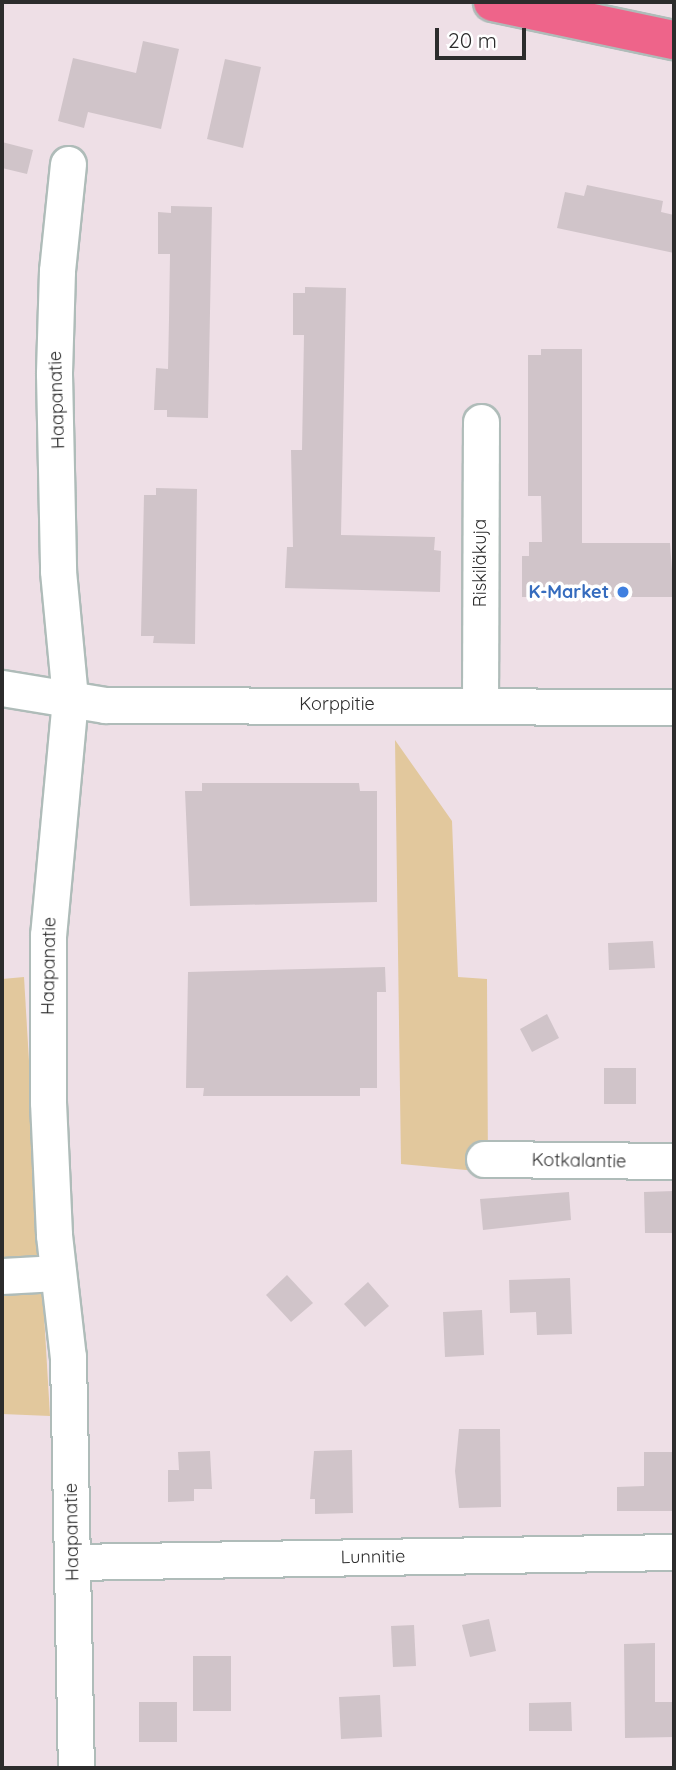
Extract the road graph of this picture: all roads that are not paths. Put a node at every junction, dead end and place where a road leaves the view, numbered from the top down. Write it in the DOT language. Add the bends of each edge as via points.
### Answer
graph roads {
  1 [pos="494,2"];
  2 [pos="674,40"];
  3 [pos="68,164"];
  4 [pos="481,422"];
  5 [pos="2,688"];
  6 [pos="70,699"];
  7 [pos="480,705"];
  8 [pos="674,707"];
  9 [pos="484,1159"];
  10 [pos="674,1161"];
  11 [pos="58,1273"];
  12 [pos="2,1276"];
  13 [pos="674,1552"];
  14 [pos="72,1562"];
  15 [pos="76,1768"];
  1 -- 2 [label="main road"];
  3 -- 6 [label="street, Haapanatie" via="57,271 54,374 58,571"];
  4 -- 7 [label="street, Riskiläkuja"];
  5 -- 6 [label="street, Korppitie"];
  6 -- 7 [label="street, Korppitie" via="105,705"];
  6 -- 11 [label="street, Haapanatie" via="48,935 48,1102"];
  7 -- 8 [label="street, Korppitie"];
  9 -- 10 [label="street, Kotkalantie"];
  11 -- 12 [label="street"];
  11 -- 14 [label="street, Haapanatie" via="68,1357"];
  13 -- 14 [label="street, Lunnitie"];
  14 -- 15 [label="street, Haapanatie"];
}
